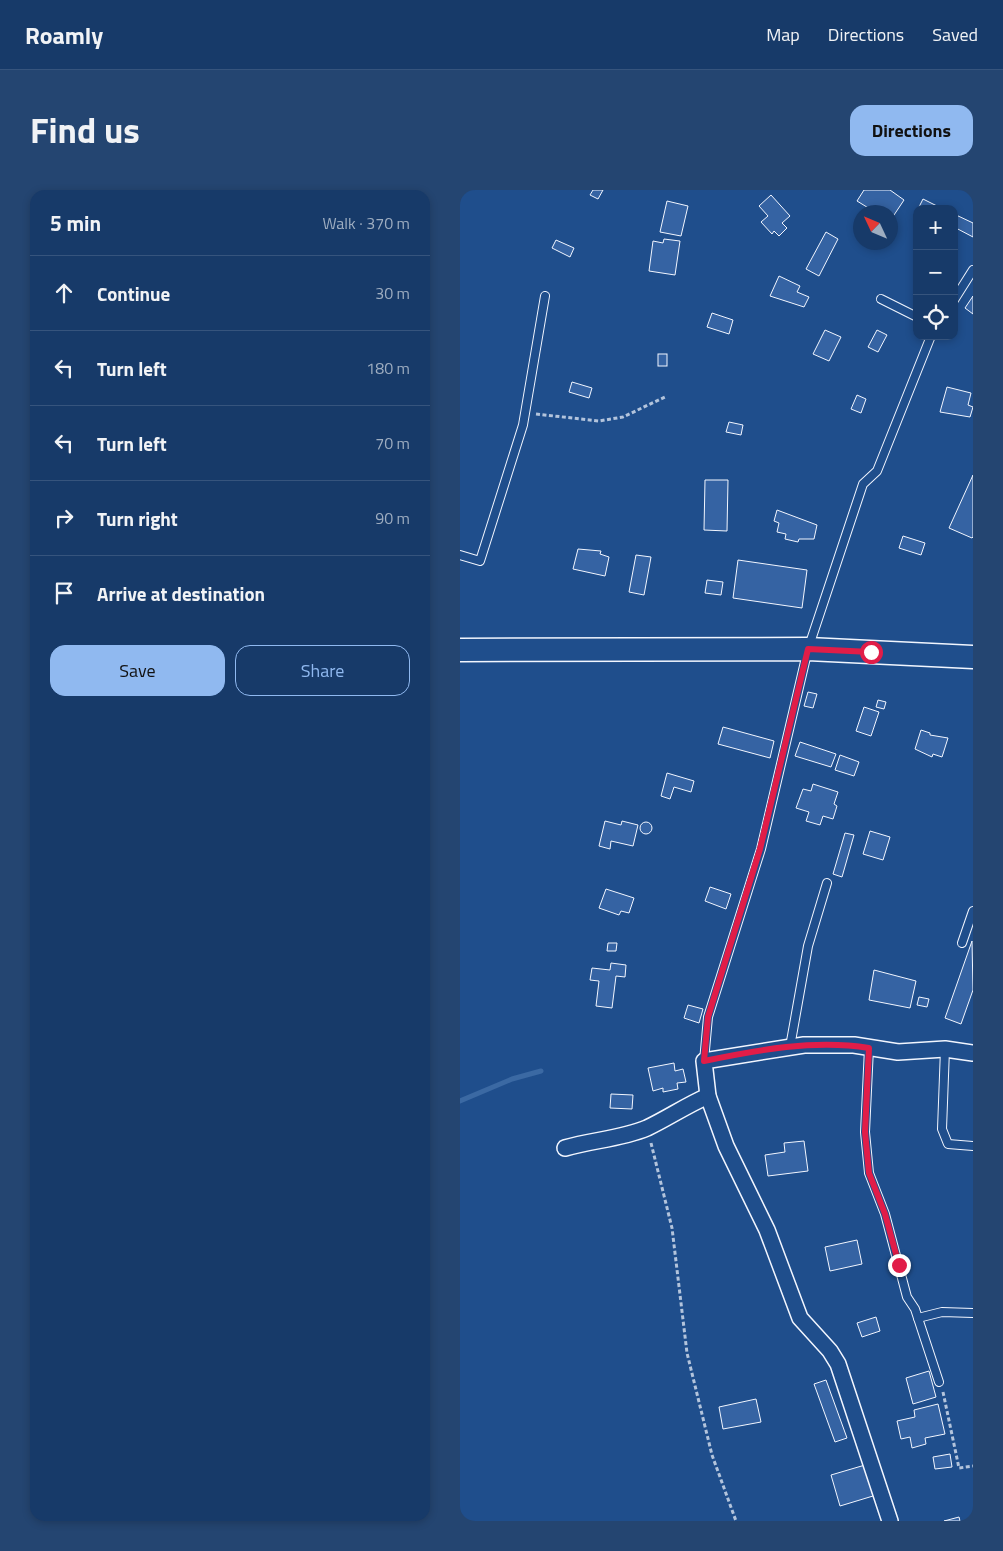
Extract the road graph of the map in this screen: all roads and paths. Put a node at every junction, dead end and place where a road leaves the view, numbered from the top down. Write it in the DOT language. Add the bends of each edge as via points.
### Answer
graph roads {
  1 [pos="973,270"];
  2 [pos="957,295"];
  3 [pos="545,296"];
  4 [pos="881,299"];
  5 [pos="913,315"];
  6 [pos="930,340"];
  7 [pos="667,396"];
  8 [pos="525,412"];
  9 [pos="460,555"];
  10 [pos="808,649"];
  11 [pos="460,650"];
  12 [pos="973,657"];
  13 [pos="827,883"];
  14 [pos="973,911"];
  15 [pos="962,943"];
  16 [pos="790,1047"];
  17 [pos="869,1048"];
  18 [pos="944,1049"];
  19 [pos="973,1053"];
  20 [pos="704,1061"];
  21 [pos="708,1096"];
  22 [pos="647,1128"];
  23 [pos="973,1146"];
  24 [pos="565,1148"];
  25 [pos="973,1313"];
  26 [pos="918,1318"];
  27 [pos="939,1382"];
  28 [pos="973,1466"];
  29 [pos="736,1521"];
  30 [pos="890,1521"];
  1 -- 2 [label="lane"];
  3 -- 8 [label="lane"];
  4 -- 5 [label="lane"];
  6 -- 10 [label="lane" via="878,471 863,484"];
  7 -- 8 [label="path" via="623,417 600,421"];
  8 -- 9 [label="lane" via="480,561"];
  10 -- 11 [label="main road"];
  10 -- 12 [label="main road"];
  10 -- 20 [label="lane" via="760,849 708,1017"];
  13 -- 16 [label="lane" via="808,946"];
  14 -- 15 [label="lane"];
  16 -- 17 [label="street" via="854,1045"];
  16 -- 20 [label="street"];
  17 -- 18 [label="street" via="898,1052"];
  17 -- 26 [label="lane" via="865,1132 869,1173 885,1214 907,1297"];
  18 -- 19 [label="street"];
  18 -- 23 [label="lane" via="942,1129 948,1144"];
  20 -- 21 [label="street"];
  21 -- 22 [label="street"];
  21 -- 30 [label="street" via="726,1146 767,1230 800,1318 838,1364"];
  22 -- 24 [label="street"];
  22 -- 29 [label="path" via="672,1228 686,1353 712,1455"];
  25 -- 26 [label="lane" via="942,1312"];
  26 -- 27 [label="lane"];
  27 -- 28 [label="path" via="947,1404 959,1468"];
}
